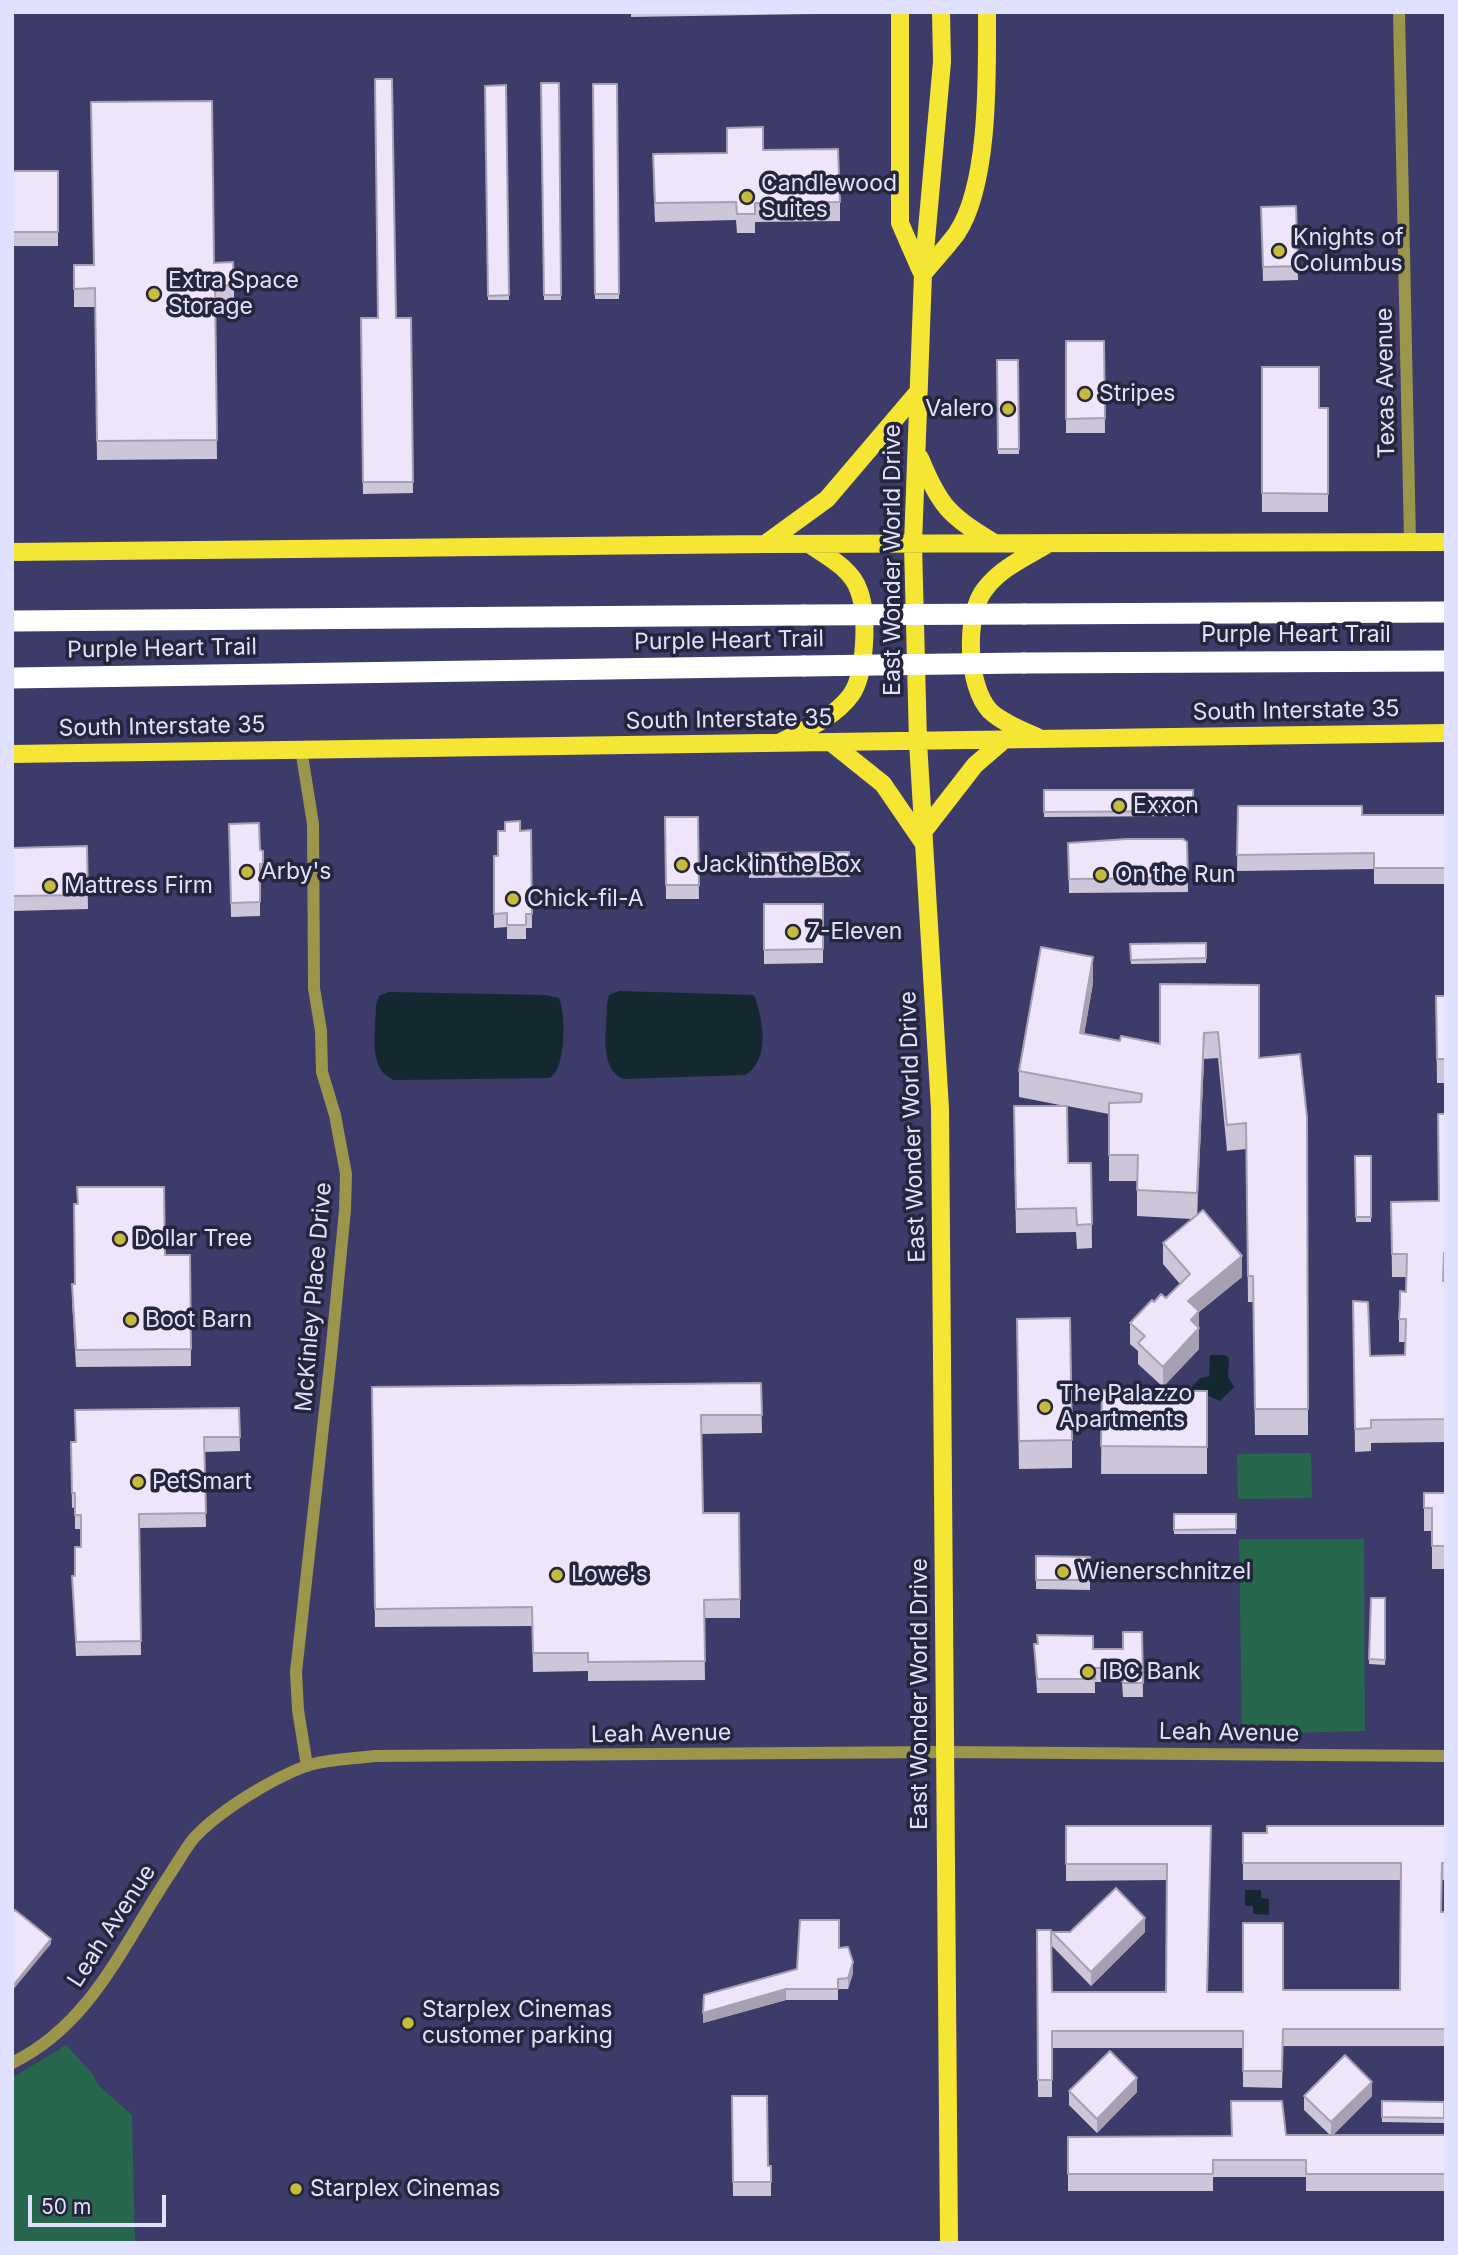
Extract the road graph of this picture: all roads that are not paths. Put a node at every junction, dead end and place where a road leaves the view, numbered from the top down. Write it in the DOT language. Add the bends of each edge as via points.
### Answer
graph roads {
  1 [pos="900,12"];
  2 [pos="941,12"];
  3 [pos="987,12"];
  4 [pos="1399,12"];
  5 [pos="923,274"];
  6 [pos="918,392"];
  7 [pos="917,452"];
  8 [pos="1410,542"];
  9 [pos="1446,542"];
  10 [pos="1049,543"];
  11 [pos="765,544"];
  12 [pos="808,544"];
  13 [pos="913,544"];
  14 [pos="995,544"];
  15 [pos="12,552"];
  16 [pos="1446,612"];
  17 [pos="12,621"];
  18 [pos="1446,661"];
  19 [pos="12,678"];
  20 [pos="1446,733"];
  21 [pos="1042,738"];
  22 [pos="1004,740"];
  23 [pos="918,742"];
  24 [pos="778,744"];
  25 [pos="833,744"];
  26 [pos="301,750"];
  27 [pos="12,754"];
  28 [pos="924,838"];
  29 [pos="944,1752"];
  30 [pos="1446,1756"];
  31 [pos="307,1766"];
  32 [pos="12,2063"];
  33 [pos="949,2243"];
  1 -- 5 [label="main road" via="900,223"];
  2 -- 5 [label="main road, East Wonder World Drive" via="942,62"];
  3 -- 5 [label="main road" via="982,139 974,194 958,232"];
  4 -- 8 [label="street, Texas Avenue"];
  5 -- 6 [label="main road, East Wonder World Drive"];
  6 -- 7 [label="main road, East Wonder World Drive"];
  6 -- 11 [label="main road" via="827,499"];
  7 -- 13 [label="main road, East Wonder World Drive"];
  7 -- 14 [label="main road" via="936,497 954,516"];
  8 -- 9 [label="main road"];
  8 -- 10 [label="main road"];
  10 -- 14 [label="main road"];
  10 -- 21 [label="main road" via="1001,571 982,591 972,624 977,691 990,711"];
  11 -- 12 [label="main road"];
  11 -- 15 [label="main road"];
  12 -- 13 [label="main road"];
  12 -- 24 [label="main road" via="840,565 859,590 865,647 860,681 824,719"];
  13 -- 14 [label="main road"];
  13 -- 23 [label="main road, East Wonder World Drive"];
  16 -- 17 [label="highway, Purple Heart Trail, bridge"];
  18 -- 19 [label="highway, Purple Heart Trail, bridge"];
  20 -- 21 [label="main road, South Interstate 35"];
  21 -- 22 [label="main road, South Interstate 35"];
  22 -- 23 [label="main road, South Interstate 35"];
  22 -- 28 [label="main road" via="975,765"];
  23 -- 25 [label="main road, South Interstate 35"];
  23 -- 28 [label="main road, East Wonder World Drive"];
  24 -- 25 [label="main road, South Interstate 35"];
  24 -- 26 [label="main road, South Interstate 35"];
  25 -- 28 [label="main road" via="883,784"];
  26 -- 27 [label="main road, South Interstate 35"];
  26 -- 31 [label="street, McKinley Place Drive" via="313,824 314,988 322,1072 346,1174 333,1342 296,1672"];
  28 -- 29 [label="main road, East Wonder World Drive" via="940,1109"];
  29 -- 30 [label="street, Leah Avenue"];
  29 -- 31 [label="street, Leah Avenue" via="374,1756"];
  29 -- 33 [label="main road, East Wonder World Drive"];
  31 -- 32 [label="street, Leah Avenue" via="267,1785 194,1839 88,2003 48,2042"];
}
